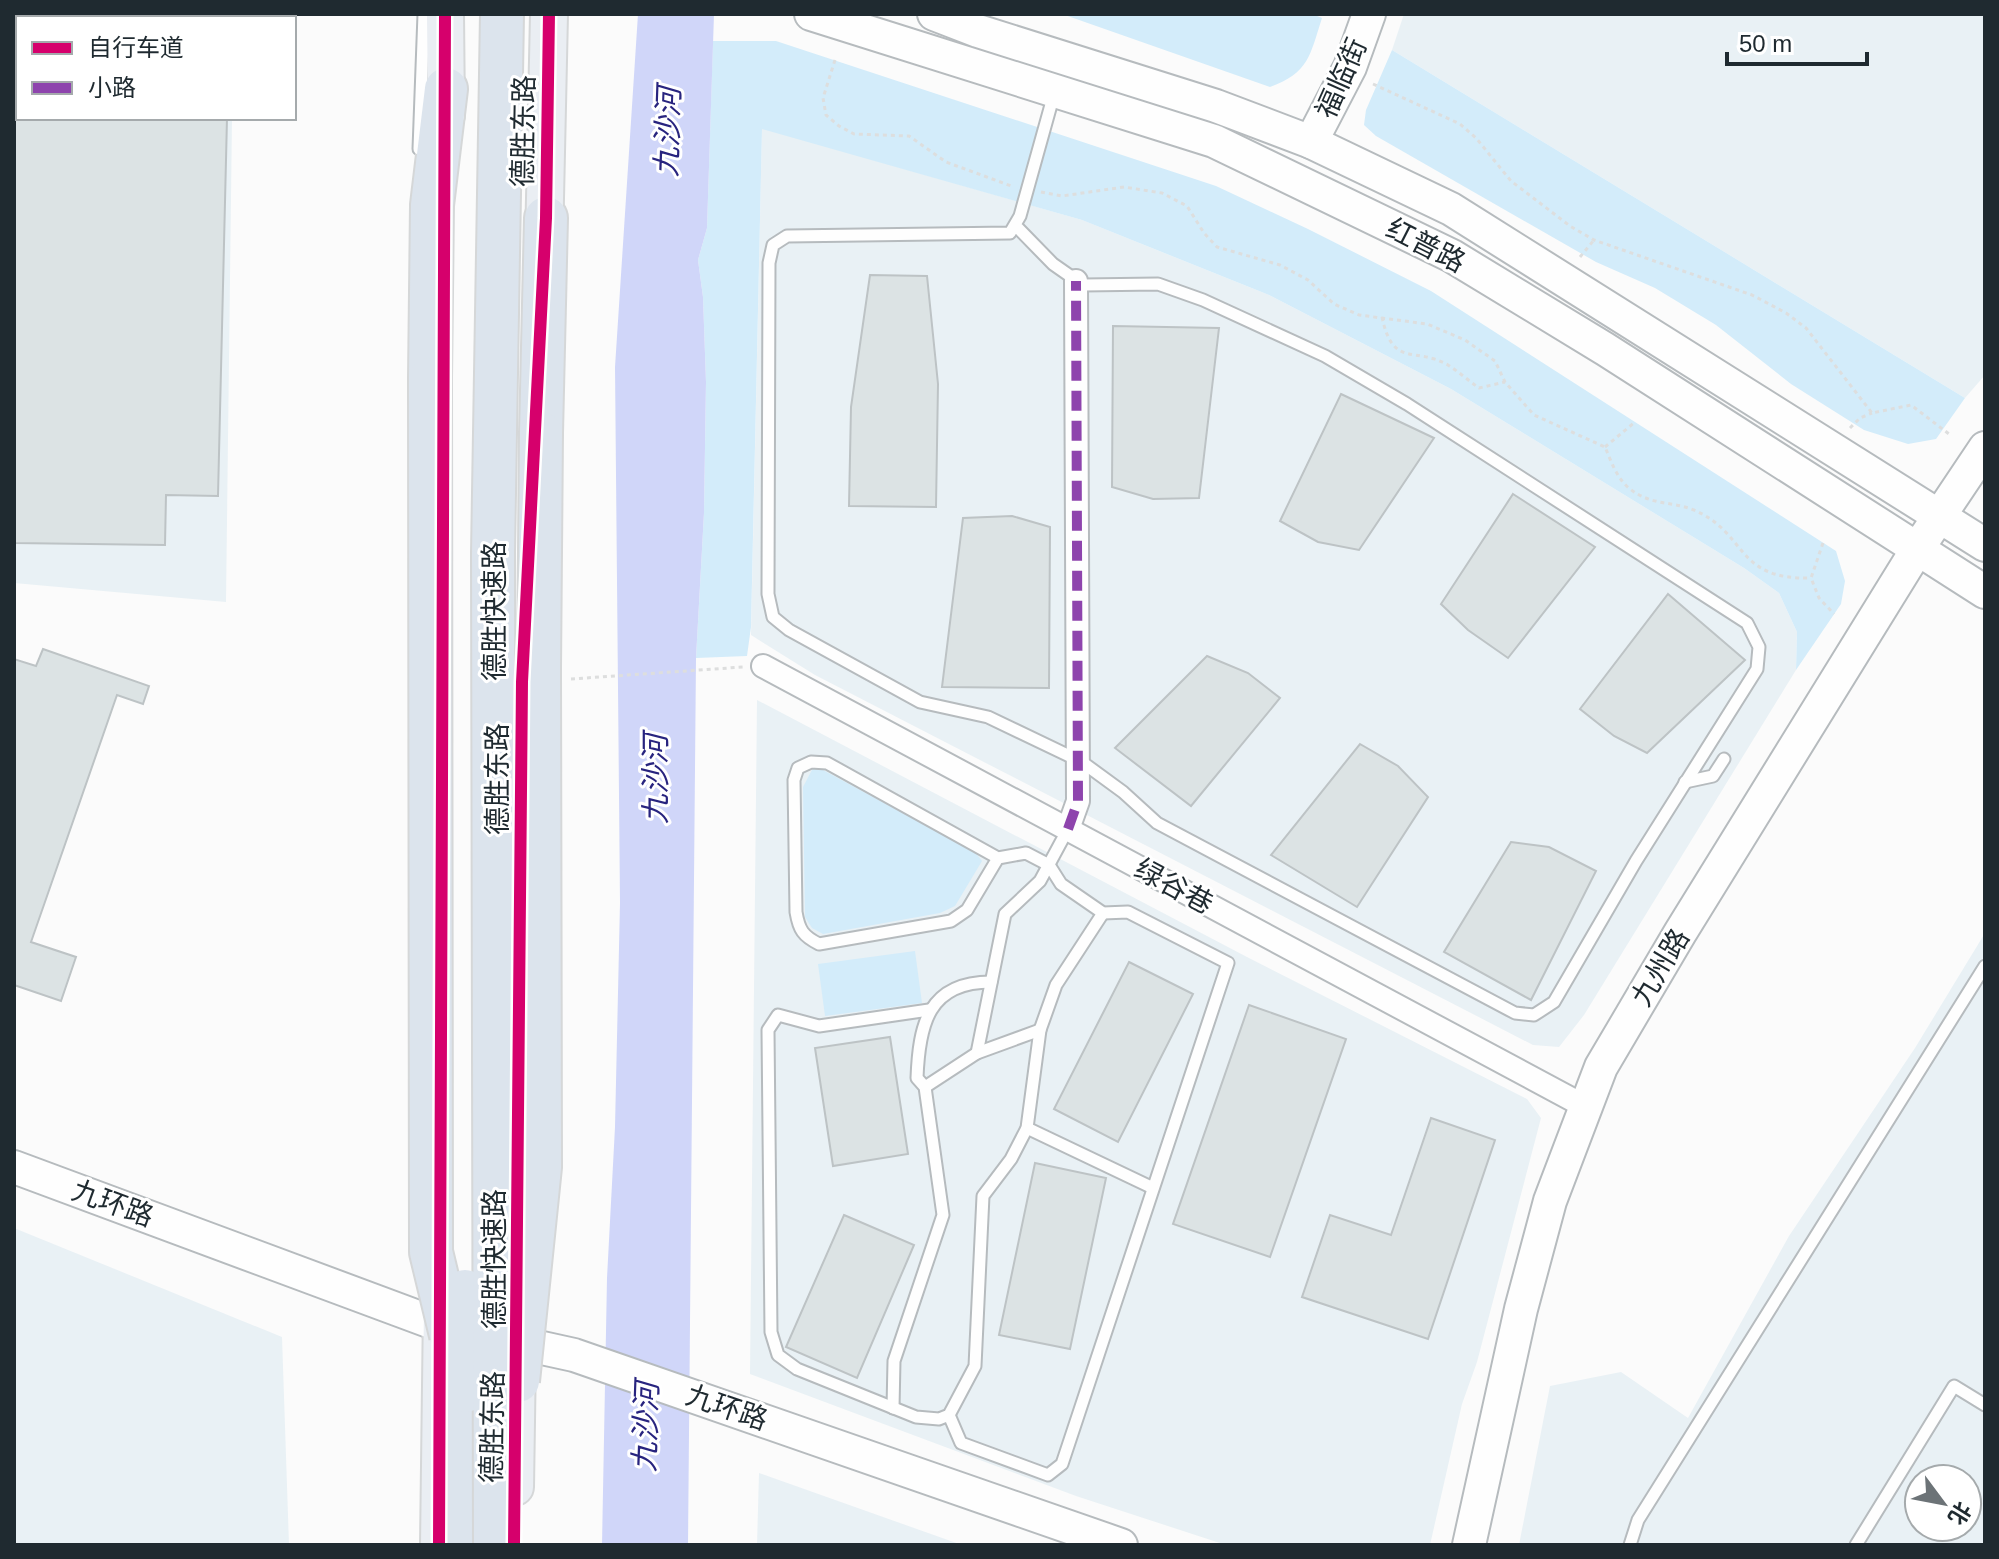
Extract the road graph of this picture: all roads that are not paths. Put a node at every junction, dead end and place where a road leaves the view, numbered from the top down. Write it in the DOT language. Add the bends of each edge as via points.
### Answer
graph roads {
  1 [pos="424,14"];
  2 [pos="445,14"];
  3 [pos="476,14"];
  4 [pos="502,14"];
  5 [pos="549,14"];
  6 [pos="811,14"];
  7 [pos="934,14"];
  8 [pos="1369,14"];
  9 [pos="446,89"];
  10 [pos="1055,91"];
  11 [pos="1311,142"];
  12 [pos="418,164"];
  13 [pos="546,218"];
  14 [pos="1015,225"];
  15 [pos="1076,281"];
  16 [pos="1985,448"];
  17 [pos="1939,514"];
  18 [pos="1985,545"];
  19 [pos="1918,548"];
  20 [pos="1985,592"];
  21 [pos="763,666"];
  22 [pos="1724,759"];
  23 [pos="1078,760"];
  24 [pos="419,779"];
  25 [pos="1685,782"];
  26 [pos="1068,829"];
  27 [pos="998,858"];
  28 [pos="1049,865"];
  29 [pos="443,877"];
  30 [pos="1103,913"];
  31 [pos="1985,966"];
  32 [pos="991,982"];
  33 [pos="929,1010"];
  34 [pos="1040,1030"];
  35 [pos="977,1053"];
  36 [pos="925,1087"];
  37 [pos="1586,1107"];
  38 [pos="1027,1128"];
  39 [pos="14,1167"];
  40 [pos="1153,1188"];
  41 [pos="442,1326"];
  42 [pos="518,1341"];
  43 [pos="465,1391"];
  44 [pos="1985,1405"];
  45 [pos="893,1408"];
  46 [pos="949,1415"];
  47 [pos="439,1545"];
  48 [pos="464,1545"];
  49 [pos="495,1545"];
  50 [pos="501,1545"];
  51 [pos="514,1545"];
  52 [pos="1121,1545"];
  53 [pos="1469,1545"];
  54 [pos="1630,1545"];
  55 [pos="1856,1545"];
  1 -- 12 [label="lane"];
  2 -- 9 [label="main road, 德胜东路"];
  3 -- 43 [label="highway, 德胜快速路, bridge"];
  4 -- 49 [label="highway, 德胜快速路, bridge" via="493,553"];
  5 -- 13 [label="main road, 德胜东路"];
  6 -- 10 [label="street, 红普路"];
  7 -- 11 [label="street, 红普路"];
  8 -- 11 [label="street, 福临街" via="1350,67"];
  9 -- 29 [label="main road, 德胜东路"];
  9 -- 43 [label="highway, bridge" via="432,205 431,1252"];
  10 -- 14 [label="lane"];
  10 -- 19 [label="street, 红普路" via="1214,141 1452,256"];
  11 -- 17 [label="street, 红普路" via="1451,209"];
  13 -- 42 [label="main road, 德胜东路" via="522,682"];
  13 -- 50 [label="highway, bridge" via="539,669 540,1167"];
  14 -- 15 [label="lane"];
  14 -- 23 [label="lane" via="1010,233 987,235 787,236 773,245 768,594 773,617 789,630 920,702 988,717"];
  15 -- 23 [label="street"];
  15 -- 25 [label="lane" via="1095,286 1158,284 1325,356 1747,623 1759,647 1757,669"];
  16 -- 17 [label="street, 九州路"];
  17 -- 18 [label="street, 红普路"];
  17 -- 19 [label="street, 九州路"];
  19 -- 20 [label="street, 红普路"];
  19 -- 37 [label="street, 九州路" via="1680,933 1601,1067"];
  21 -- 26 [label="street, 绿谷巷"];
  22 -- 25 [label="lane" via="1713,776"];
  23 -- 25 [label="lane" via="1157,823 1189,841 1515,1013 1534,1015 1554,1002"];
  23 -- 26 [label="street" via="1078,801"];
  24 -- 29 [label="lane"];
  26 -- 28 [label="lane"];
  26 -- 37 [label="street, 绿谷巷"];
  27 -- 27 [label="lane" via="967,910 951,921 819,944 804,936 796,912 798,768 827,763"];
  27 -- 28 [label="lane" via="1026,853"];
  28 -- 30 [label="lane" via="1061,884"];
  28 -- 32 [label="lane" via="1005,914"];
  29 -- 41 [label="main road, 德胜东路"];
  30 -- 34 [label="lane" via="1056,985"];
  30 -- 40 [label="lane" via="1128,912 1228,963"];
  31 -- 54 [label="lane" via="1638,1520"];
  32 -- 33 [label="lane" via="969,982"];
  32 -- 35 [label="lane"];
  33 -- 36 [label="lane" via="918,1041 917,1078"];
  33 -- 45 [label="lane" via="819,1026 778,1015 768,1030 771,1332 778,1355 797,1369"];
  34 -- 35 [label="lane"];
  34 -- 38 [label="lane"];
  35 -- 36 [label="lane"];
  36 -- 45 [label="lane" via="943,1215 894,1361"];
  37 -- 53 [label="street, 九州路" via="1550,1201 1521,1309"];
  38 -- 40 [label="lane"];
  38 -- 46 [label="lane" via="983,1196 975,1366"];
  39 -- 41 [label="street, 九环路"];
  40 -- 46 [label="lane" via="1062,1464 1048,1475 961,1443"];
  41 -- 42 [label="street, 九环路"];
  41 -- 47 [label="main road, 德胜东路"];
  42 -- 51 [label="main road, 德胜东路"];
  42 -- 52 [label="street, 九环路" via="706,1399"];
  43 -- 48 [label="highway, 德胜快速路"];
  44 -- 55 [label="lane" via="1954,1386"];
  45 -- 46 [label="lane" via="916,1417"];
}
